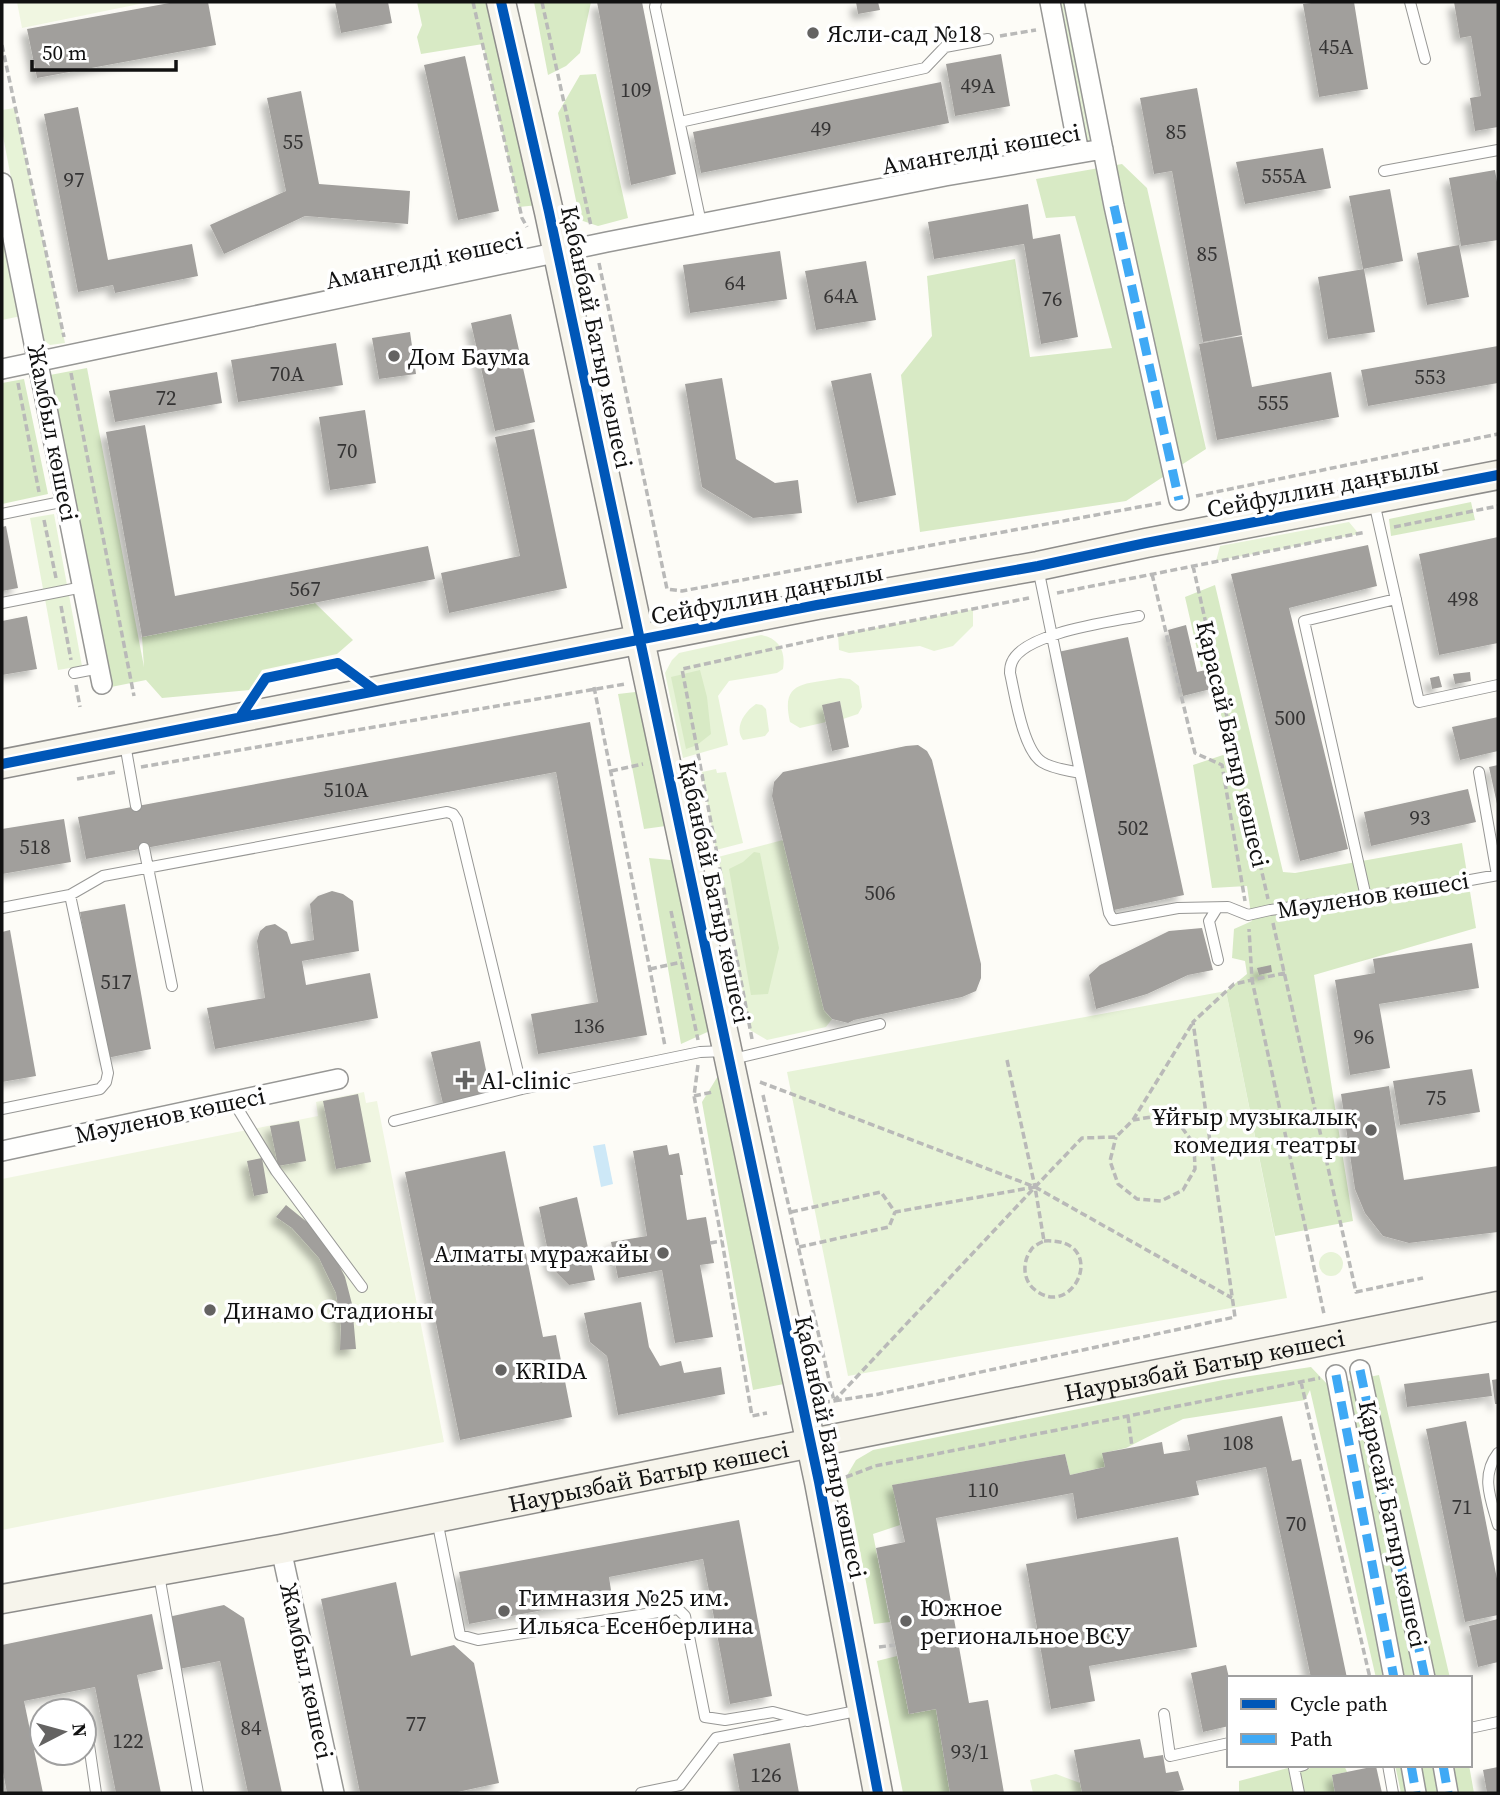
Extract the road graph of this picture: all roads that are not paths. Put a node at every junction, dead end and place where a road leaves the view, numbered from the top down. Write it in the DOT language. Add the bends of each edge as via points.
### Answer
graph roads {
  1 [pos="501,2"];
  2 [pos="656,2"];
  3 [pos="1050,2"];
  4 [pos="1074,2"];
  5 [pos="1410,2"];
  6 [pos="988,39"];
  7 [pos="1425,59"];
  8 [pos="680,122"];
  9 [pos="1103,149"];
  10 [pos="1498,150"];
  11 [pos="1079,153"];
  12 [pos="1384,171"];
  13 [pos="2,183"];
  14 [pos="701,223"];
  15 [pos="558,254"];
  16 [pos="39,362"];
  17 [pos="8,368"];
  18 [pos="1498,475"];
  19 [pos="1373,498"];
  20 [pos="1179,500"];
  21 [pos="66,501"];
  22 [pos="2,514"];
  23 [pos="1038,566"];
  24 [pos="83,587"];
  25 [pos="1396,599"];
  26 [pos="2,603"];
  27 [pos="1139,616"];
  28 [pos="1051,634"];
  29 [pos="641,639"];
  30 [pos="74,674"];
  31 [pos="101,676"];
  32 [pos="1498,685"];
  33 [pos="124,740"];
  34 [pos="2,764"];
  35 [pos="1479,772"];
  36 [pos="1080,773"];
  37 [pos="136,806"];
  38 [pos="144,848"];
  39 [pos="148,868"];
  40 [pos="1497,875"];
  41 [pos="70,895"];
  42 [pos="1366,897"];
  43 [pos="2,908"];
  44 [pos="1217,908"];
  45 [pos="1218,960"];
  46 [pos="172,986"];
  47 [pos="880,1024"];
  48 [pos="737,1055"];
  49 [pos="338,1079"];
  50 [pos="522,1089"];
  51 [pos="233,1101"];
  52 [pos="2,1109"];
  53 [pos="394,1121"];
  54 [pos="2,1151"];
  55 [pos="362,1287"];
  56 [pos="1498,1306"];
  57 [pos="1360,1370"];
  58 [pos="1336,1375"];
  59 [pos="809,1443"];
  60 [pos="1498,1453"];
  61 [pos="436,1517"];
  62 [pos="1498,1525"];
  63 [pos="281,1549"];
  64 [pos="158,1571"];
  65 [pos="2,1599"];
  66 [pos="1394,1676"];
  67 [pos="1425,1676"];
  68 [pos="862,1709"];
  69 [pos="1164,1714"];
  70 [pos="807,1721"];
  71 [pos="1498,1722"];
  72 [pos="1472,1728"];
  73 [pos="1227,1743"];
  74 [pos="92,1767"];
  75 [pos="1297,1767"];
  76 [pos="1388,1767"];
  77 [pos="1410,1767"];
  78 [pos="1443,1767"];
  79 [pos="96,1793"];
  80 [pos="198,1793"];
  81 [pos="334,1793"];
  82 [pos="641,1793"];
  83 [pos="878,1793"];
  84 [pos="1299,1793"];
  85 [pos="1393,1793"];
  86 [pos="1416,1793"];
  87 [pos="1448,1793"];
  1 -- 15 [label="main road, Қабанбай Батыр көшесі"];
  2 -- 8 [label="lane"];
  3 -- 11 [label="street"];
  4 -- 9 [label="street"];
  5 -- 7 [label="lane"];
  6 -- 8 [label="lane" via="945,47 925,68"];
  8 -- 14 [label="lane"];
  9 -- 11 [label="street, Амангелді көшесі"];
  9 -- 20 [label="street"];
  10 -- 12 [label="lane"];
  11 -- 14 [label="street, Амангелді көшесі"];
  13 -- 16 [label="street, Жамбыл көшесі"];
  14 -- 15 [label="street, Амангелді көшесі"];
  15 -- 16 [label="street, Амангелді көшесі"];
  15 -- 29 [label="main road, Қабанбай Батыр көшесі"];
  16 -- 17 [label="street, Амангелді көшесі"];
  16 -- 21 [label="street, Жамбыл көшесі"];
  18 -- 19 [label="main road, Сейфуллин даңғылы"];
  19 -- 23 [label="main road, Сейфуллин даңғылы"];
  19 -- 25 [label="lane"];
  21 -- 22 [label="lane"];
  21 -- 24 [label="street, Жамбыл көшесі"];
  23 -- 28 [label="lane"];
  23 -- 29 [label="main road, Сейфуллин даңғылы"];
  24 -- 26 [label="lane"];
  24 -- 31 [label="street, Жамбыл көшесі"];
  25 -- 32 [label="lane" via="1419,702"];
  25 -- 42 [label="lane" via="1304,621"];
  27 -- 28 [label="lane"];
  28 -- 36 [label="lane"];
  28 -- 36 [label="lane" via="1020,651 1010,673 1027,743 1036,757 1056,769"];
  29 -- 33 [label="main road, Сейфуллин даңғылы"];
  29 -- 48 [label="main road, Қабанбай Батыр көшесі" via="707,956"];
  30 -- 31 [label="lane"];
  33 -- 34 [label="main road, Сейфуллин даңғылы"];
  33 -- 37 [label="lane"];
  35 -- 40 [label="lane"];
  36 -- 44 [label="lane" via="1113,920 1178,908"];
  38 -- 39 [label="lane"];
  39 -- 41 [label="lane" via="103,876"];
  39 -- 46 [label="lane"];
  39 -- 50 [label="lane" via="453,814"];
  40 -- 42 [label="lane, Мәуленов көшесі"];
  41 -- 43 [label="lane"];
  41 -- 52 [label="lane" via="108,1073 106,1082 100,1089"];
  42 -- 44 [label="lane, Мәуленов көшесі" via="1248,915"];
  44 -- 45 [label="lane" via="1209,920"];
  47 -- 48 [label="lane"];
  48 -- 50 [label="lane" via="700,1052"];
  48 -- 59 [label="main road, Қабанбай Батыр көшесі"];
  49 -- 51 [label="street, Мәуленов көшесі"];
  50 -- 53 [label="lane"];
  51 -- 54 [label="street, Мәуленов көшесі"];
  51 -- 55 [label="lane" via="276,1171"];
  56 -- 59 [label="main road, Наурызбай Батыр көшесі"];
  57 -- 67 [label="street, Қарасай Батыр көшесі"];
  58 -- 66 [label="street, Қарасай Батыр көшесі"];
  59 -- 61 [label="main road, Наурызбай Батыр көшесі"];
  59 -- 68 [label="main road, Қабанбай Батыр көшесі"];
  60 -- 62 [label="lane" via="1490,1464 1487,1485"];
  61 -- 63 [label="main road, Наурызбай Батыр көшесі"];
  61 -- 70 [label="lane" via="460,1635 478,1640 678,1609 685,1616 705,1717 725,1720 773,1712"];
  63 -- 64 [label="main road, Наурызбай Батыр көшесі"];
  63 -- 81 [label="street, Жамбыл көшесі"];
  64 -- 65 [label="main road, Наурызбай Батыр көшесі"];
  64 -- 80 [label="lane"];
  68 -- 70 [label="lane"];
  68 -- 83 [label="main road, Қабанбай Батыр көшесі"];
  69 -- 73 [label="lane" via="1170,1756"];
  70 -- 82 [label="lane" via="716,1738 680,1785"];
  71 -- 72 [label="lane"];
  74 -- 79 [label="lane"];
  75 -- 84 [label="lane"];
  76 -- 85 [label="lane"];
  77 -- 86 [label="street"];
  78 -- 87 [label="street"];
}
